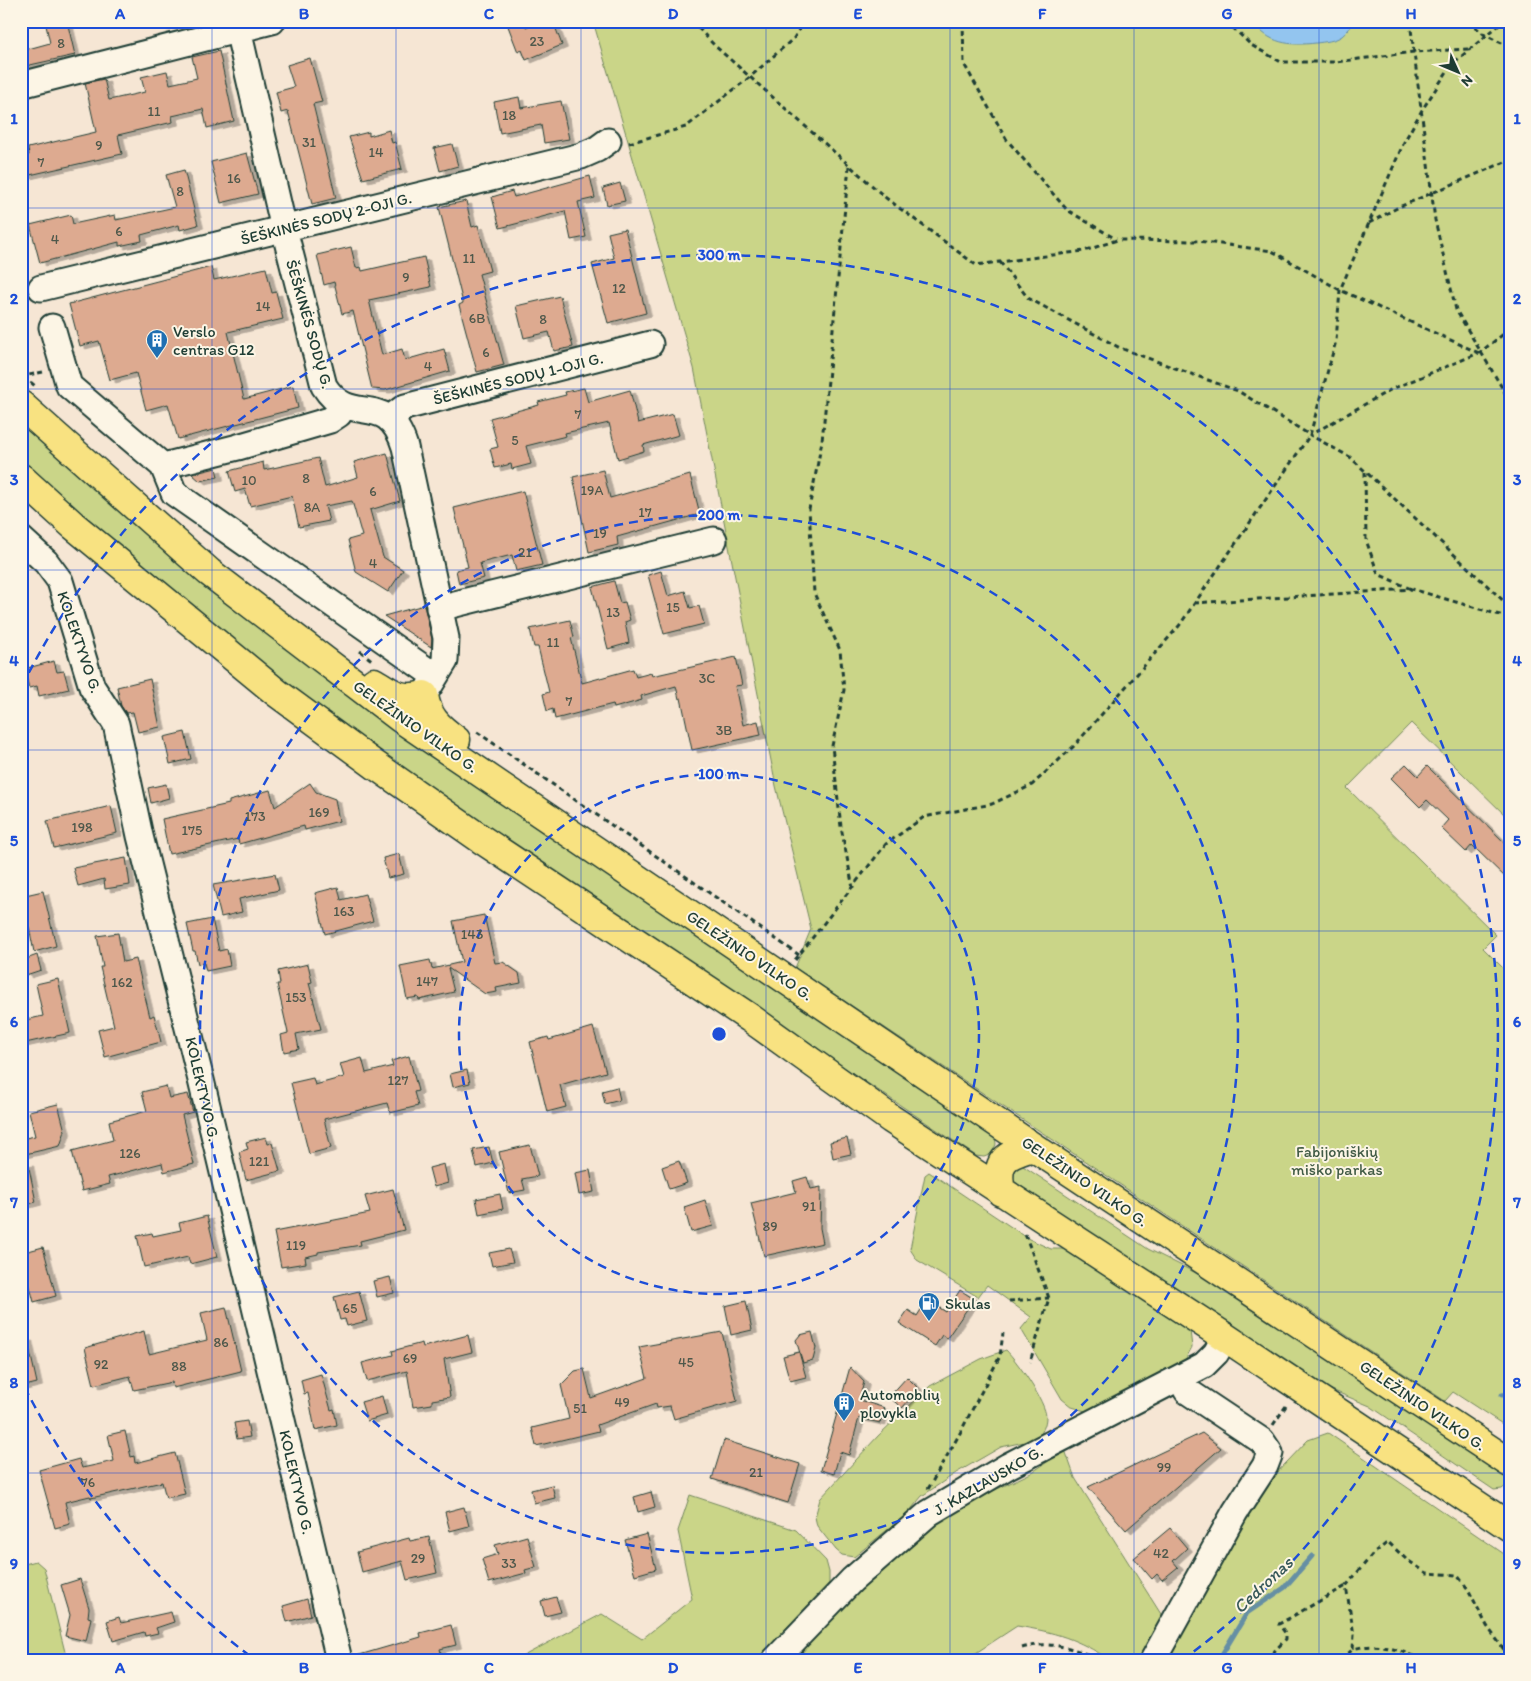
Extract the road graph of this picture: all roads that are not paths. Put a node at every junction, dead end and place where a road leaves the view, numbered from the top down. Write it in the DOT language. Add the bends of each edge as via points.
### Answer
graph roads {
  1 [pos="272,21"];
  2 [pos="238,26"];
  3 [pos="21,85"];
  4 [pos="608,142"];
  5 [pos="284,229"];
  6 [pos="41,288"];
  7 [pos="52,327"];
  8 [pos="650,344"];
  9 [pos="21,405"];
  10 [pos="344,406"];
  11 [pos="390,418"];
  12 [pos="163,466"];
  13 [pos="21,478"];
  14 [pos="21,539"];
  15 [pos="714,540"];
  16 [pos="440,608"];
  17 [pos="297,639"];
  18 [pos="430,686"];
  19 [pos="520,799"];
  20 [pos="1034,1147"];
  21 [pos="1000,1192"];
  22 [pos="1225,1337"];
  23 [pos="1180,1378"];
  24 [pos="1510,1463"];
  25 [pos="1499,1509"];
  26 [pos="1510,1528"];
  27 [pos="340,1660"];
  28 [pos="775,1660"];
  29 [pos="1153,1660"];
  1 -- 2 [label="street"];
  2 -- 3 [label="street"];
  2 -- 5 [label="street, ŠEŠKINĖS SODŲ G."];
  4 -- 5 [label="street, ŠEŠKINĖS SODŲ 2-OJI G." via="581,156"];
  5 -- 6 [label="street, ŠEŠKINĖS SODŲ 2-OJI G."];
  5 -- 10 [label="street, ŠEŠKINĖS SODŲ G." via="324,386 336,402"];
  7 -- 12 [label="street" via="69,386"];
  8 -- 11 [label="street, ŠEŠKINĖS SODŲ 1-OJI G." via="405,407"];
  9 -- 17 [label="highway, GELEŽINIO VILKO G." via="209,572"];
  10 -- 11 [label="street, ŠEŠKINĖS SODŲ G." via="380,412"];
  10 -- 12 [label="street" via="330,420"];
  11 -- 16 [label="street" via="405,447"];
  12 -- 18 [label="street" via="174,493"];
  13 -- 21 [label="highway" via="88,538 262,681 375,765 750,1018"];
  14 -- 27 [label="street, KOLEKTYVO G." via="46,562 60,581 92,687 116,724 140,836"];
  15 -- 16 [label="street"];
  16 -- 18 [label="street" via="447,655"];
  17 -- 18 [label="highway" via="339,656 397,696 411,699"];
  17 -- 19 [label="highway, GELEŽINIO VILKO G." via="400,718"];
  18 -- 19 [label="highway" via="425,708 431,718 441,729 489,763"];
  19 -- 20 [label="highway, GELEŽINIO VILKO G."];
  20 -- 21 [label="highway" via="1013,1152 1002,1162 997,1173"];
  20 -- 24 [label="highway, GELEŽINIO VILKO G."];
  21 -- 22 [label="highway"];
  22 -- 23 [label="street, J. KAZLAUSKO G." via="1204,1365"];
  22 -- 25 [label="highway"];
  23 -- 28 [label="street, J. KAZLAUSKO G." via="1008,1466 929,1513 852,1580"];
  23 -- 29 [label="street" via="1187,1391 1262,1440 1270,1452 1265,1466 1235,1512"];
  25 -- 26 [label="highway"];
}
